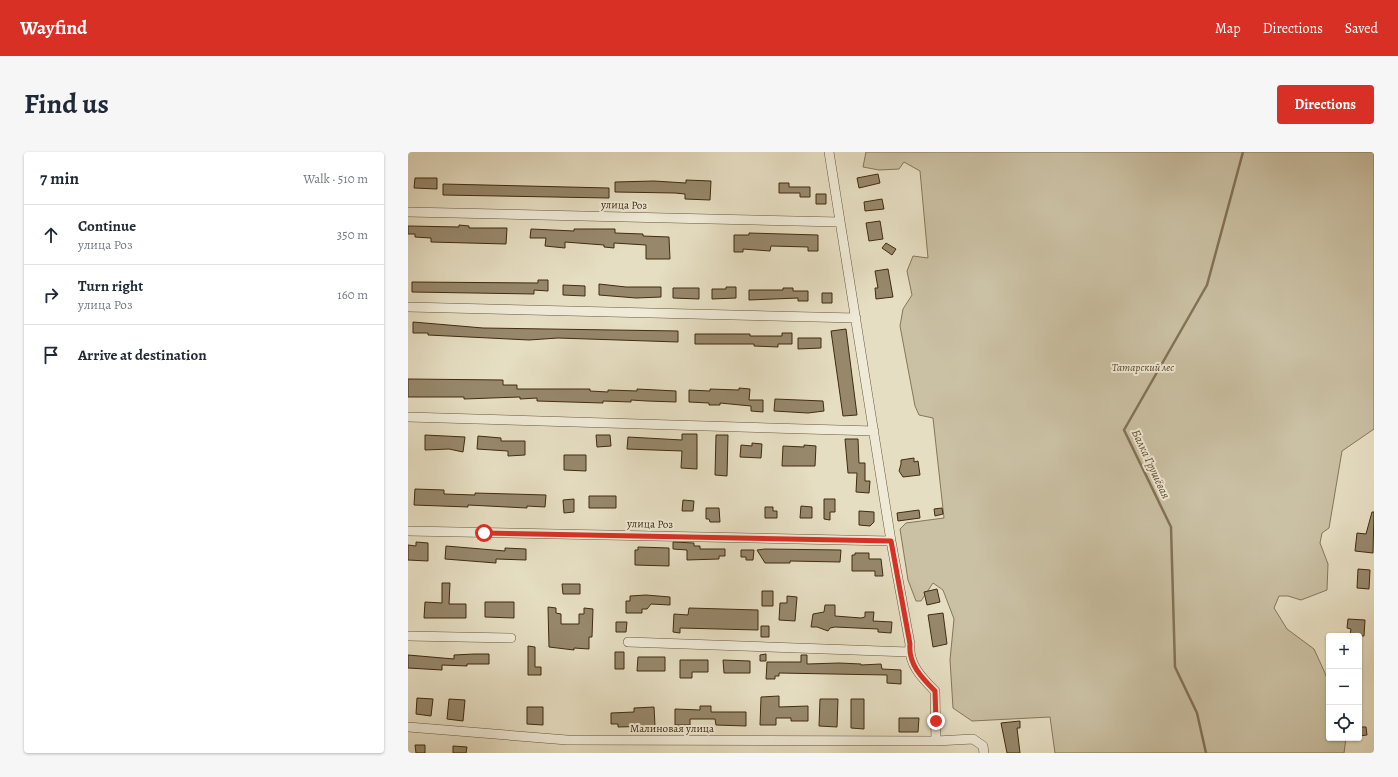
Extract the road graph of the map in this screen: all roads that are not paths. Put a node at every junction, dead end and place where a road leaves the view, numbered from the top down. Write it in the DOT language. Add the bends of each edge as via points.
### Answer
graph roads {
  1 [pos="829,152"];
  2 [pos="408,212"];
  3 [pos="840,222"];
  4 [pos="408,307"];
  5 [pos="856,318"];
  6 [pos="408,417"];
  7 [pos="874,431"];
  8 [pos="408,531"];
  9 [pos="891,541"];
  10 [pos="408,636"];
  11 [pos="511,638"];
  12 [pos="628,642"];
  13 [pos="909,652"];
  14 [pos="408,727"];
  15 [pos="936,741"];
  16 [pos="984,753"];
  1 -- 3 [label="street"];
  2 -- 3 [label="street, улица Роз"];
  3 -- 5 [label="street"];
  4 -- 5 [label="street"];
  5 -- 7 [label="street"];
  6 -- 7 [label="street"];
  7 -- 9 [label="street"];
  8 -- 9 [label="street, улица Роз"];
  9 -- 13 [label="street" via="910,644"];
  10 -- 11 [label="street"];
  12 -- 13 [label="street"];
  13 -- 15 [label="street" via="919,675 935,691"];
  14 -- 15 [label="street, Малиновая улица" via="567,740"];
  15 -- 16 [label="street" via="973,739 983,746"];
}
